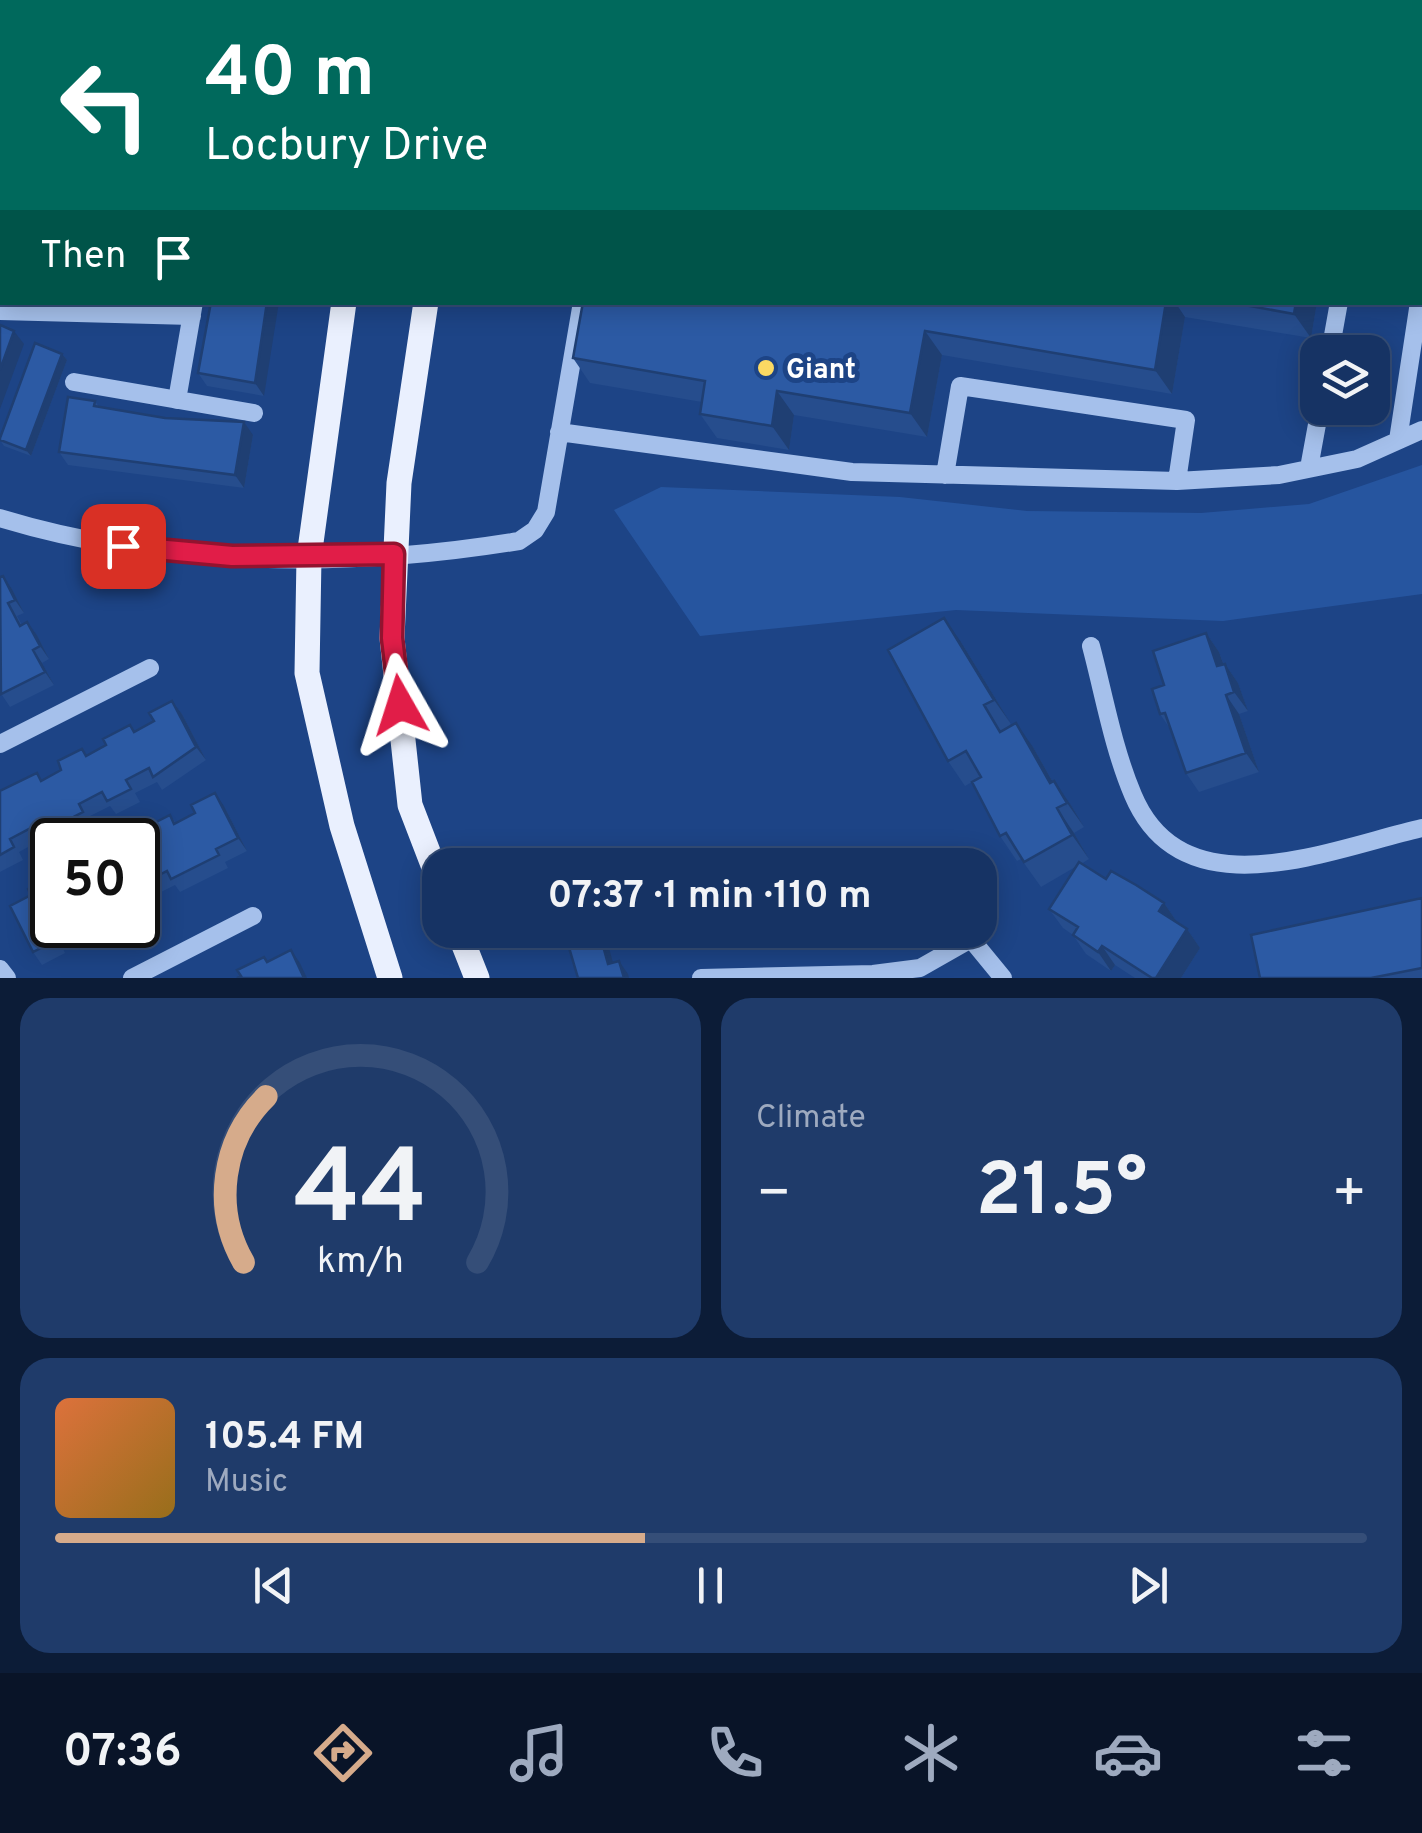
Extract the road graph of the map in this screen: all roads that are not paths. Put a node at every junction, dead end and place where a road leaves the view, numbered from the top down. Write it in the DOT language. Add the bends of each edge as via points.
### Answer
graph roads {
  1 [pos="344,305"];
  2 [pos="426,305"];
  3 [pos="581,305"];
  4 [pos="1339,305"];
  5 [pos="1418,305"];
  6 [pos="193,309"];
  7 [pos="0,312"];
  8 [pos="1333,335"];
  9 [pos="74,382"];
  10 [pos="177,400"];
  11 [pos="254,413"];
  12 [pos="1317,425"];
  13 [pos="1422,430"];
  14 [pos="559,432"];
  15 [pos="1398,440"];
  16 [pos="1309,468"];
  17 [pos="945,474"];
  18 [pos="1177,480"];
  19 [pos="0,518"];
  20 [pos="394,554"];
  21 [pos="309,557"];
  22 [pos="1091,646"];
  23 [pos="150,668"];
  24 [pos="0,744"];
  25 [pos="1422,828"];
  26 [pos="427,848"];
  27 [pos="253,916"];
  28 [pos="465,948"];
  29 [pos="0,969"];
  30 [pos="7,978"];
  31 [pos="132,978"];
  32 [pos="390,978"];
  33 [pos="477,978"];
  34 [pos="701,978"];
  35 [pos="1003,978"];
  1 -- 21 [label="main road"];
  2 -- 20 [label="main road"];
  3 -- 14 [label="street"];
  4 -- 8 [label="street"];
  5 -- 15 [label="street"];
  6 -- 7 [label="street"];
  6 -- 10 [label="street"];
  9 -- 10 [label="street"];
  10 -- 11 [label="street"];
  12 -- 16 [label="street"];
  13 -- 15 [label="street"];
  14 -- 17 [label="street" via="852,472"];
  14 -- 20 [label="street" via="546,512 535,530 518,541"];
  15 -- 16 [label="street" via="1356,459"];
  16 -- 18 [label="street"];
  17 -- 18 [label="street"];
  17 -- 18 [label="street" via="960,386 1186,420"];
  19 -- 21 [label="street" via="154,551"];
  20 -- 21 [label="street"];
  20 -- 26 [label="main road" via="392,638 410,805"];
  21 -- 32 [label="main road" via="306,673 342,826"];
  22 -- 25 [label="street" via="1134,798 1150,826 1177,849 1207,864 1239,867"];
  23 -- 24 [label="street"];
  27 -- 31 [label="street"];
  28 -- 33 [label="main road"];
  29 -- 30 [label="street"];
  34 -- 35 [label="street" via="920,968 971,939"];
}
